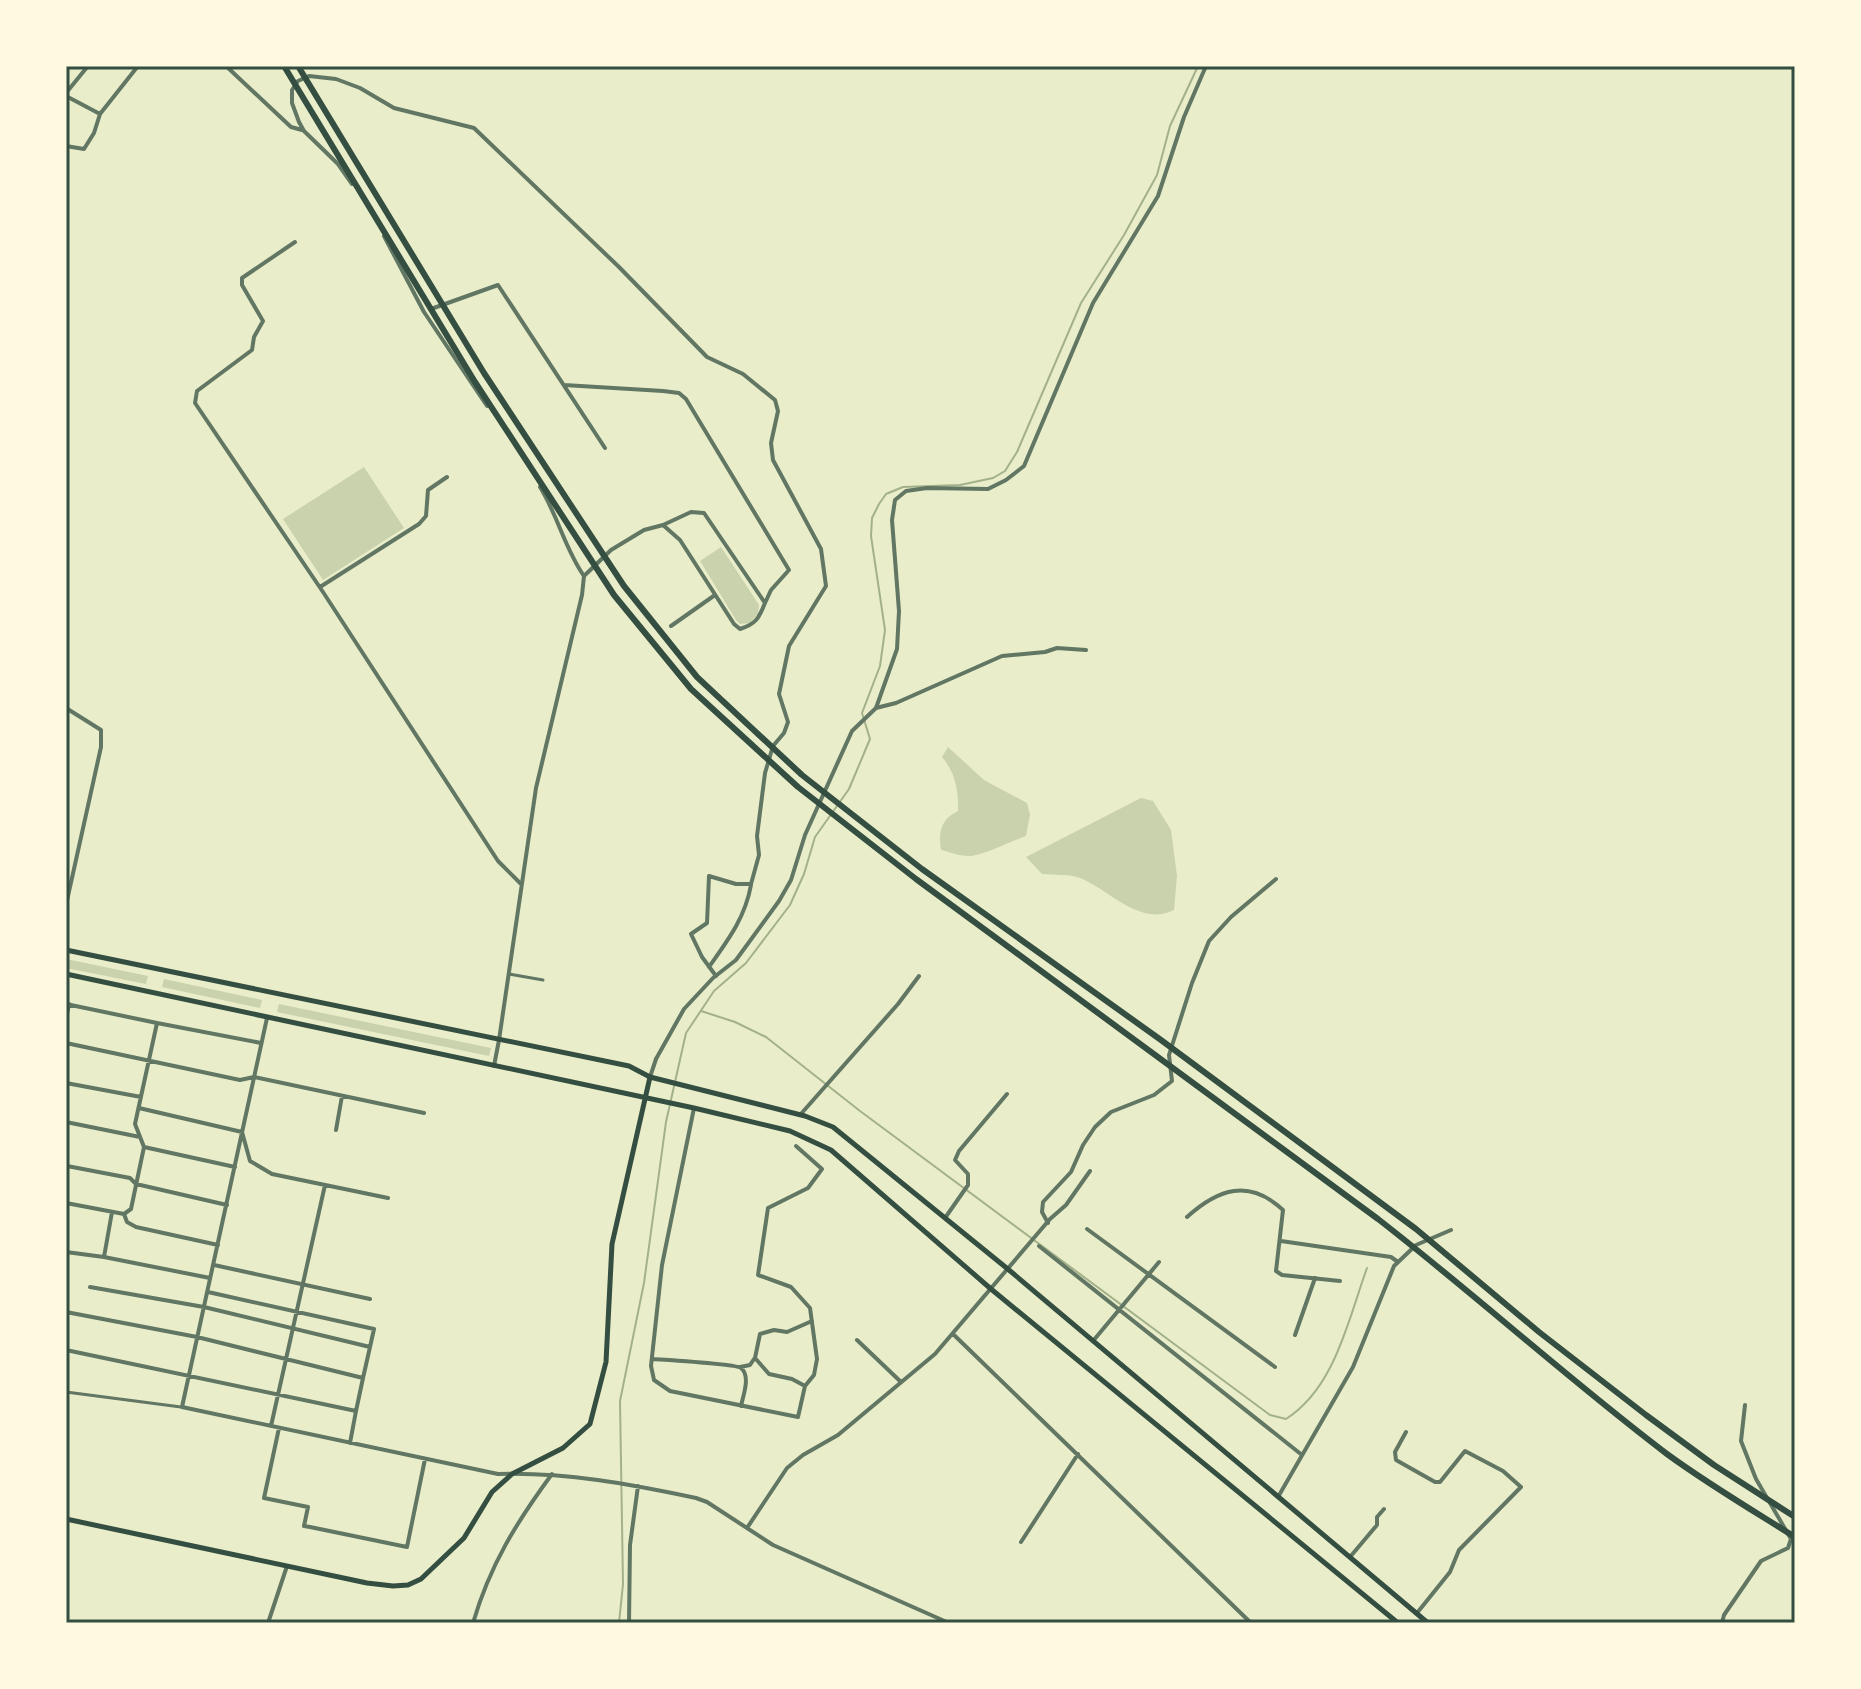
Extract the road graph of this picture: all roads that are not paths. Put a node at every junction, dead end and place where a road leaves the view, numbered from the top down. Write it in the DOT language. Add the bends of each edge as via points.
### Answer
graph roads {
  1 [pos="88,66"];
  2 [pos="138,66"];
  3 [pos="226,66"];
  4 [pos="284,66"];
  5 [pos="298,66"];
  6 [pos="1206,66"];
  7 [pos="66,95"];
  8 [pos="100,114"];
  9 [pos="304,131"];
  10 [pos="66,146"];
  11 [pos="295,242"];
  12 [pos="424,312"];
  13 [pos="564,385"];
  14 [pos="605,448"];
  15 [pos="447,477"];
  16 [pos="663,525"];
  17 [pos="584,576"];
  18 [pos="320,587"];
  19 [pos="715,595"];
  20 [pos="765,603"];
  21 [pos="671,626"];
  22 [pos="1086,650"];
  23 [pos="66,708"];
  24 [pos="876,708"];
  25 [pos="1276,879"];
  26 [pos="520,883"];
  27 [pos="751,884"];
  28 [pos="66,905"];
  29 [pos="66,950"];
  30 [pos="709,967"];
  31 [pos="66,974"];
  32 [pos="509,974"];
  33 [pos="716,976"];
  34 [pos="919,976"];
  35 [pos="543,980"];
  36 [pos="68,1004"];
  37 [pos="267,1016"];
  38 [pos="66,1019"];
  39 [pos="157,1023"];
  40 [pos="499,1040"];
  41 [pos="66,1043"];
  42 [pos="261,1043"];
  43 [pos="557,1043"];
  44 [pos="558,1051"];
  45 [pos="149,1060"];
  46 [pos="494,1066"];
  47 [pos="254,1077"];
  48 [pos="650,1077"];
  49 [pos="66,1083"];
  50 [pos="1007,1094"];
  51 [pos="342,1096"];
  52 [pos="141,1097"];
  53 [pos="645,1097"];
  54 [pos="139,1108"];
  55 [pos="694,1108"];
  56 [pos="424,1113"];
  57 [pos="800,1115"];
  58 [pos="66,1122"];
  59 [pos="336,1130"];
  60 [pos="242,1132"];
  61 [pos="140,1137"];
  62 [pos="796,1146"];
  63 [pos="144,1147"];
  64 [pos="67,1166"];
  65 [pos="235,1167"];
  66 [pos="1090,1171"];
  67 [pos="136,1184"];
  68 [pos="325,1185"];
  69 [pos="388,1198"];
  70 [pos="66,1203"];
  71 [pos="227,1205"];
  72 [pos="112,1212"];
  73 [pos="124,1214"];
  74 [pos="1187,1217"];
  75 [pos="945,1218"];
  76 [pos="1048,1223"];
  77 [pos="1087,1229"];
  78 [pos="1451,1230"];
  79 [pos="1281,1241"];
  80 [pos="218,1245"];
  81 [pos="1039,1246"];
  82 [pos="66,1252"];
  83 [pos="104,1257"];
  84 [pos="1159,1262"];
  85 [pos="1398,1262"];
  86 [pos="214,1265"];
  87 [pos="1009,1270"];
  88 [pos="1149,1275"];
  89 [pos="211,1278"];
  90 [pos="1315,1278"];
  91 [pos="1340,1281"];
  92 [pos="303,1284"];
  93 [pos="90,1287"];
  94 [pos="991,1289"];
  95 [pos="208,1292"];
  96 [pos="370,1299"];
  97 [pos="204,1307"];
  98 [pos="1120,1309"];
  99 [pos="66,1312"];
  100 [pos="296,1312"];
  101 [pos="812,1321"];
  102 [pos="293,1328"];
  103 [pos="953,1334"];
  104 [pos="1295,1335"];
  105 [pos="197,1337"];
  106 [pos="857,1340"];
  107 [pos="1093,1341"];
  108 [pos="370,1347"];
  109 [pos="66,1350"];
  110 [pos="286,1358"];
  111 [pos="755,1358"];
  112 [pos="652,1359"];
  113 [pos="740,1367"];
  114 [pos="1275,1367"];
  115 [pos="189,1375"];
  116 [pos="363,1378"];
  117 [pos="901,1382"];
  118 [pos="805,1386"];
  119 [pos="66,1392"];
  120 [pos="278,1394"];
  121 [pos="1745,1405"];
  122 [pos="741,1406"];
  123 [pos="182,1407"];
  124 [pos="356,1411"];
  125 [pos="271,1426"];
  126 [pos="279,1428"];
  127 [pos="1406,1432"];
  128 [pos="350,1443"];
  129 [pos="1078,1454"];
  130 [pos="1302,1455"];
  131 [pos="425,1459"];
  132 [pos="512,1474"];
  133 [pos="552,1474"];
  134 [pos="638,1486"];
  135 [pos="1278,1497"];
  136 [pos="1384,1509"];
  137 [pos="1795,1517"];
  138 [pos="66,1519"];
  139 [pos="747,1528"];
  140 [pos="1795,1537"];
  141 [pos="1021,1542"];
  142 [pos="1350,1557"];
  143 [pos="287,1566"];
  144 [pos="1417,1613"];
  145 [pos="268,1623"];
  146 [pos="473,1623"];
  147 [pos="629,1623"];
  148 [pos="949,1623"];
  149 [pos="1251,1623"];
  150 [pos="1398,1623"];
  151 [pos="1428,1623"];
  152 [pos="1722,1623"];
  1 -- 7 [label="street"];
  2 -- 8 [label="street"];
  3 -- 9 [label="street" via="291,127"];
  4 -- 140 [label="highway" via="475,382 614,595 691,689 798,787 916,879 1436,1264 1668,1454"];
  5 -- 137 [label="highway" via="452,322 624,586 697,677 754,733 922,869 1161,1040 1714,1465"];
  6 -- 24 [label="street" via="1158,196 1093,303 1024,466 988,489 917,489 895,500 897,649"];
  7 -- 8 [label="street"];
  8 -- 10 [label="street" via="84,149"];
  9 -- 12 [label="street" via="338,164 368,206"];
  9 -- 27 [label="street" via="292,90 309,76 336,79 394,108 474,128 707,357 743,374 775,400 773,460 821,549 826,586 789,646 779,694 788,722 765,773 759,855"];
  11 -- 18 [label="street" via="242,278 263,321 252,350 197,391 195,403"];
  12 -- 13 [label="street" via="498,285"];
  12 -- 17 [label="street" via="555,512"];
  13 -- 14 [label="street"];
  13 -- 20 [label="street" via="663,391 686,399 789,570"];
  15 -- 18 [label="street" via="428,490 426,516 419,524"];
  16 -- 17 [label="street" via="611,550"];
  16 -- 19 [label="street" via="680,540"];
  16 -- 20 [label="street" via="691,512 704,513"];
  17 -- 26 [label="street"];
  18 -- 26 [label="street" via="498,861"];
  19 -- 20 [label="street" via="740,629 752,626"];
  19 -- 21 [label="street"];
  22 -- 24 [label="street" via="1057,648 1002,656"];
  23 -- 28 [label="street" via="101,730 101,747"];
  24 -- 33 [label="street" via="852,731 805,835 791,880 736,960"];
  25 -- 76 [label="street" via="1209,941 1169,1055 1172,1081 1154,1095 1111,1112 1095,1127 1071,1172 1043,1202"];
  26 -- 32 [label="street"];
  27 -- 30 [label="street" via="739,924"];
  27 -- 30 [label="street" via="709,876 707,923 691,934"];
  29 -- 40 [label="main road"];
  30 -- 33 [label="street"];
  31 -- 37 [label="main road"];
  32 -- 35 [label="street"];
  32 -- 40 [label="street"];
  33 -- 48 [label="street" via="684,1009"];
  34 -- 57 [label="street"];
  36 -- 38 [label="street"];
  36 -- 39 [label="street"];
  37 -- 42 [label="street"];
  37 -- 46 [label="main road"];
  39 -- 42 [label="street"];
  39 -- 45 [label="street"];
  40 -- 44 [label="main road"];
  40 -- 46 [label="street"];
  41 -- 45 [label="street"];
  42 -- 47 [label="street"];
  43 -- 44 [label="street"];
  44 -- 48 [label="main road" via="629,1066"];
  45 -- 47 [label="street" via="240,1080"];
  45 -- 52 [label="street"];
  46 -- 53 [label="main road"];
  47 -- 51 [label="street"];
  47 -- 60 [label="street"];
  48 -- 53 [label="main road"];
  48 -- 57 [label="main road"];
  49 -- 52 [label="street"];
  50 -- 75 [label="street" via="959,1151 955,1160 968,1174 968,1185"];
  51 -- 56 [label="street"];
  51 -- 59 [label="street"];
  52 -- 54 [label="street"];
  53 -- 55 [label="main road"];
  53 -- 132 [label="main road" via="612,1244 606,1362 596,1409 590,1424 563,1448"];
  54 -- 60 [label="street"];
  54 -- 61 [label="street" via="135,1124"];
  55 -- 94 [label="main road" via="790,1131 831,1150"];
  55 -- 112 [label="street" via="662,1265"];
  57 -- 75 [label="main road" via="833,1127"];
  58 -- 61 [label="street"];
  60 -- 65 [label="street"];
  60 -- 68 [label="street" via="250,1161 272,1174"];
  61 -- 63 [label="street"];
  62 -- 101 [label="street" via="822,1169 808,1188 768,1208 758,1275 791,1287 810,1308"];
  63 -- 65 [label="street"];
  63 -- 67 [label="street"];
  64 -- 67 [label="street" via="130,1178"];
  65 -- 71 [label="street"];
  66 -- 76 [label="street"];
  67 -- 71 [label="street"];
  67 -- 73 [label="street" via="131,1209"];
  68 -- 69 [label="street"];
  68 -- 92 [label="street"];
  70 -- 72 [label="street"];
  71 -- 80 [label="street"];
  72 -- 73 [label="street"];
  72 -- 83 [label="street"];
  73 -- 80 [label="street" via="136,1227"];
  74 -- 79 [label="street" via="1224,1192 1257,1191 1283,1210"];
  75 -- 87 [label="main road"];
  76 -- 87 [label="street"];
  77 -- 88 [label="street"];
  78 -- 85 [label="street" via="1416,1245"];
  79 -- 85 [label="street"];
  79 -- 90 [label="street" via="1276,1271"];
  80 -- 86 [label="street"];
  81 -- 98 [label="street"];
  82 -- 83 [label="street"];
  83 -- 89 [label="street"];
  84 -- 88 [label="street"];
  85 -- 130 [label="street" via="1353,1367"];
  86 -- 89 [label="street"];
  86 -- 92 [label="street"];
  87 -- 94 [label="street"];
  87 -- 107 [label="main road"];
  88 -- 98 [label="street"];
  88 -- 114 [label="street"];
  89 -- 95 [label="street"];
  90 -- 91 [label="street"];
  90 -- 104 [label="street"];
  92 -- 96 [label="street"];
  92 -- 100 [label="street"];
  93 -- 97 [label="street"];
  94 -- 103 [label="street"];
  94 -- 150 [label="main road"];
  95 -- 97 [label="street"];
  95 -- 100 [label="street"];
  97 -- 102 [label="street"];
  97 -- 105 [label="street"];
  98 -- 107 [label="street"];
  98 -- 130 [label="street"];
  99 -- 105 [label="street"];
  100 -- 102 [label="street"];
  100 -- 108 [label="street" via="374,1329"];
  101 -- 111 [label="street" via="787,1332 760,1334"];
  101 -- 118 [label="street" via="817,1359"];
  102 -- 108 [label="street"];
  102 -- 110 [label="street"];
  103 -- 117 [label="street"];
  103 -- 129 [label="street"];
  105 -- 110 [label="street"];
  105 -- 115 [label="street"];
  106 -- 117 [label="street"];
  107 -- 135 [label="main road"];
  108 -- 116 [label="street"];
  109 -- 115 [label="street"];
  110 -- 116 [label="street"];
  110 -- 120 [label="street"];
  111 -- 113 [label="street"];
  111 -- 118 [label="street" via="769,1374"];
  112 -- 113 [label="street"];
  112 -- 122 [label="street" via="654,1380 670,1391"];
  113 -- 122 [label="street" via="746,1384"];
  115 -- 120 [label="street"];
  115 -- 123 [label="street"];
  116 -- 124 [label="street"];
  117 -- 139 [label="street" via="838,1435 787,1468"];
  118 -- 122 [label="street" via="798,1417"];
  119 -- 123 [label="street"];
  120 -- 124 [label="street"];
  120 -- 125 [label="street"];
  121 -- 152 [label="street" via="1741,1441 1791,1539 1788,1548 1761,1561"];
  123 -- 125 [label="street"];
  124 -- 128 [label="street"];
  125 -- 126 [label="street"];
  126 -- 128 [label="street"];
  126 -- 131 [label="street" via="264,1498 308,1507 304,1526 407,1547"];
  127 -- 144 [label="street" via="1396,1460 1435,1482 1465,1451 1521,1487 1459,1550 1450,1572"];
  128 -- 131 [label="street"];
  129 -- 141 [label="street"];
  129 -- 149 [label="street"];
  130 -- 135 [label="street"];
  131 -- 132 [label="street"];
  132 -- 133 [label="street"];
  132 -- 143 [label="main road" via="492,1492 464,1538 408,1585 367,1583"];
  133 -- 134 [label="street"];
  133 -- 146 [label="street" via="517,1521"];
  134 -- 139 [label="street" via="707,1502"];
  134 -- 147 [label="street" via="630,1545"];
  135 -- 142 [label="main road"];
  136 -- 142 [label="street"];
  138 -- 143 [label="main road"];
  139 -- 148 [label="street" via="808,1562"];
  142 -- 144 [label="main road"];
  143 -- 145 [label="street"];
  144 -- 151 [label="main road"];
}
